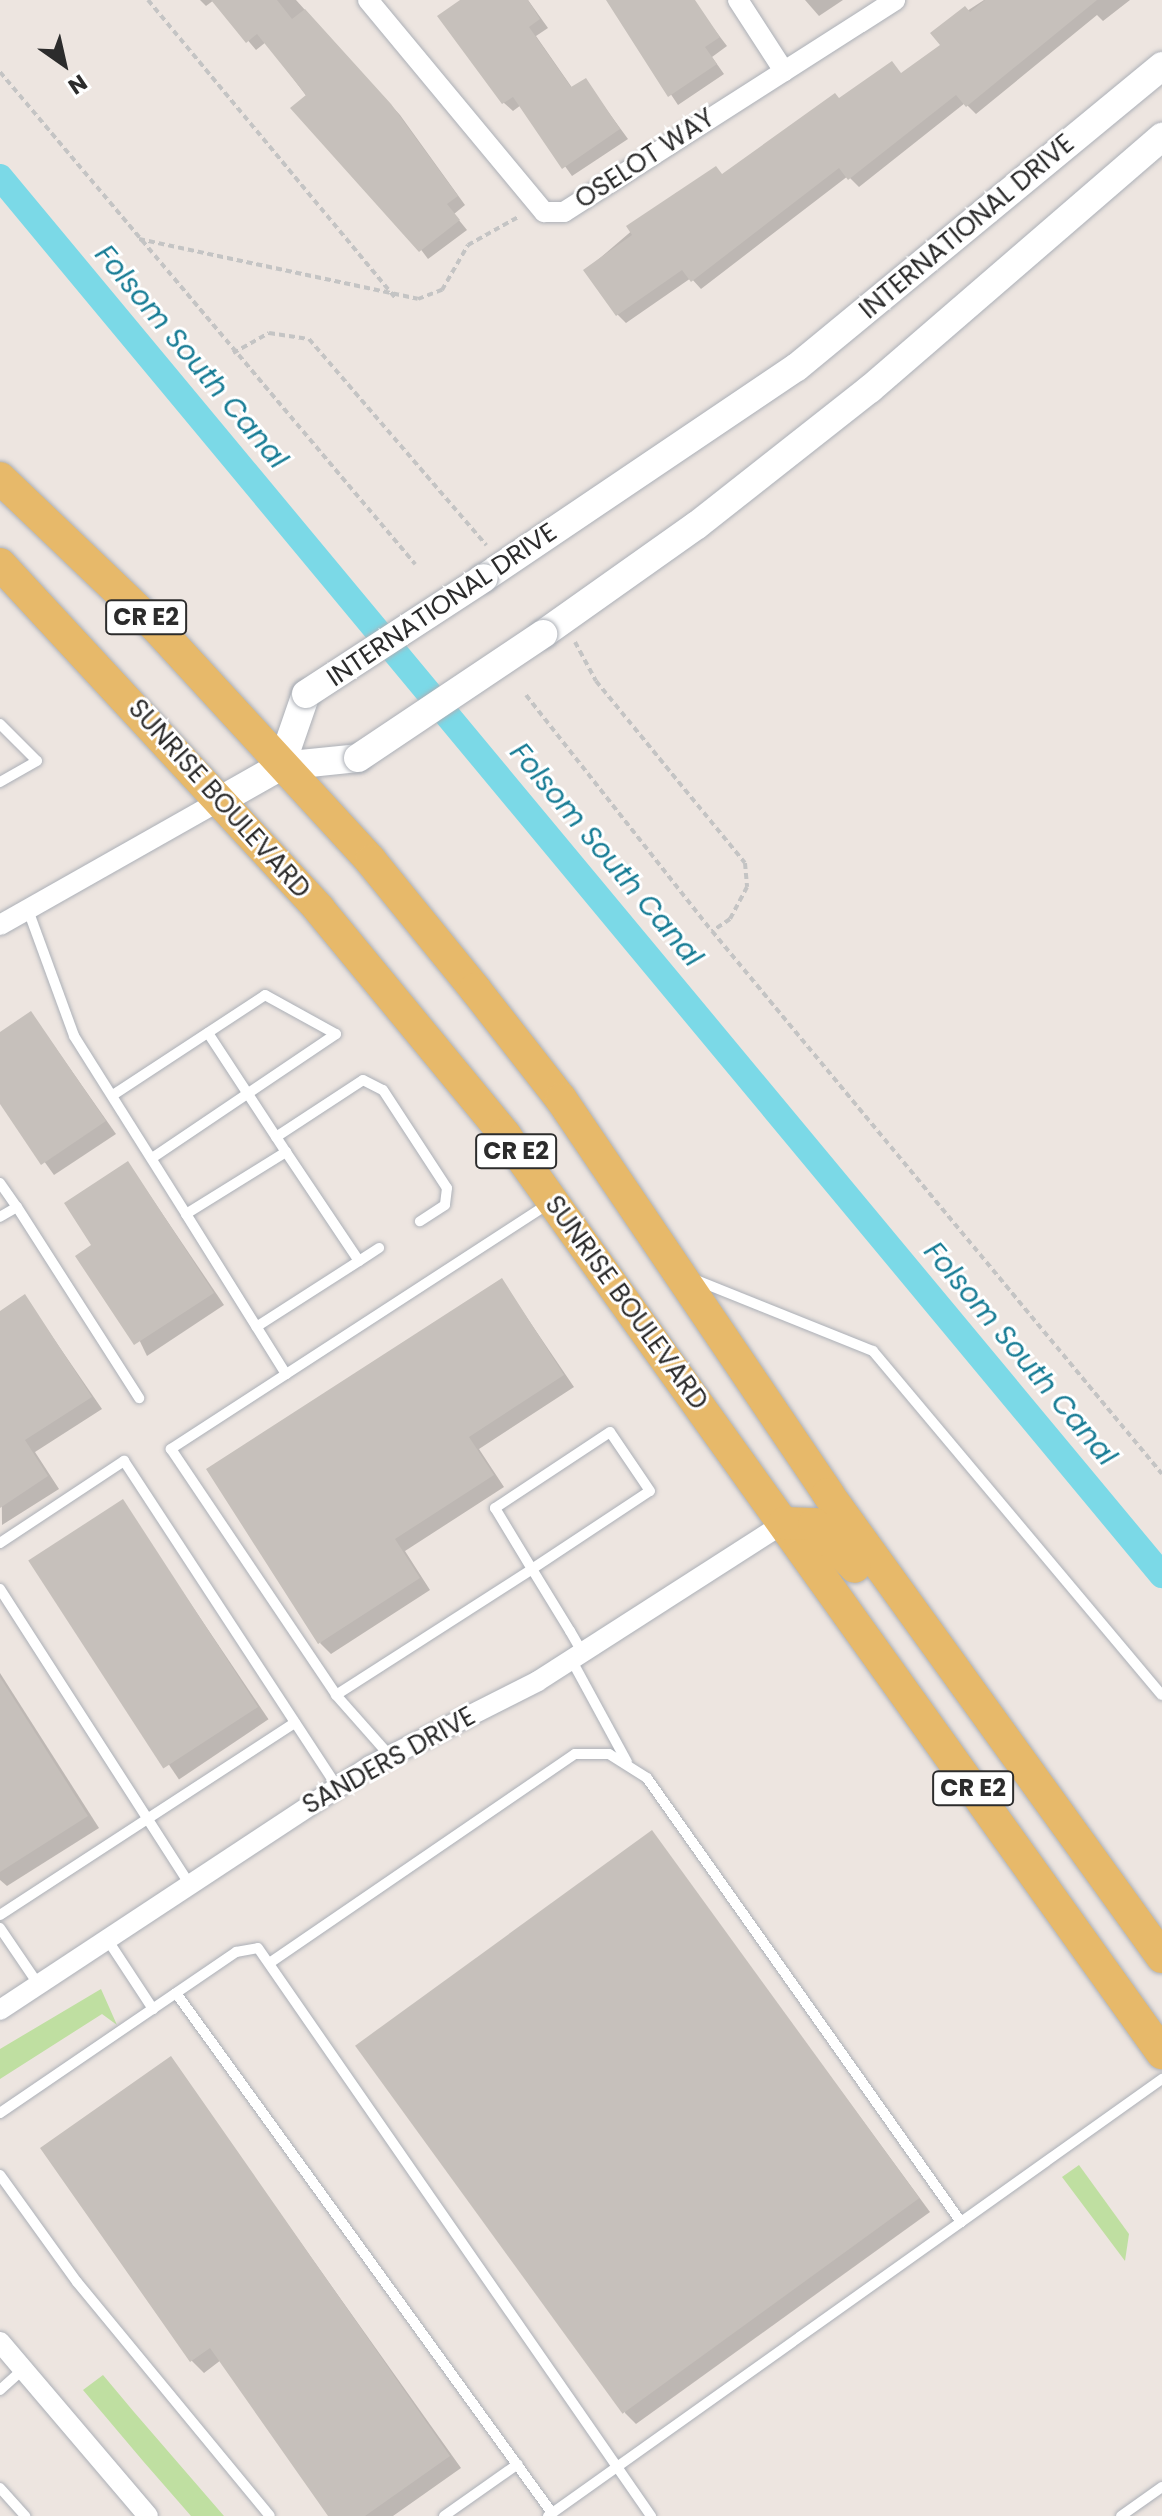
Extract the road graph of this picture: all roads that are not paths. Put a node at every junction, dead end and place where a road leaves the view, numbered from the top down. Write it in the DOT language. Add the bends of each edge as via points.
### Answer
graph roads {
  1 [pos="368,0"];
  2 [pos="738,0"];
  3 [pos="895,0"];
  4 [pos="1162,66"];
  5 [pos="784,71"];
  6 [pos="1162,137"];
  7 [pos="0,478"];
  8 [pos="0,564"];
  9 [pos="0,724"];
  10 [pos="281,766"];
  11 [pos="0,782"];
  12 [pos="221,800"];
  13 [pos="28,910"];
  14 [pos="2,921"];
  15 [pos="208,1033"];
  16 [pos="248,1094"];
  17 [pos="113,1095"];
  18 [pos="276,1137"];
  19 [pos="286,1152"];
  20 [pos="152,1158"];
  21 [pos="0,1183"];
  22 [pos="553,1201"];
  23 [pos="17,1207"];
  24 [pos="186,1214"];
  25 [pos="0,1217"];
  26 [pos="420,1221"];
  27 [pos="379,1248"];
  28 [pos="359,1261"];
  29 [pos="680,1274"];
  30 [pos="256,1327"];
  31 [pos="286,1374"];
  32 [pos="139,1398"];
  33 [pos="784,1523"];
  34 [pos="0,1543"];
  35 [pos="532,1569"];
  36 [pos="0,1589"];
  37 [pos="909,1607"];
  38 [pos="576,1656"];
  39 [pos="336,1695"];
  40 [pos="1162,1695"];
  41 [pos="295,1723"];
  42 [pos="390,1756"];
  43 [pos="627,1762"];
  44 [pos="337,1787"];
  45 [pos="148,1819"];
  46 [pos="189,1883"];
  47 [pos="0,1915"];
  48 [pos="0,1928"];
  49 [pos="107,1939"];
  50 [pos="1162,1957"];
  51 [pos="271,1962"];
  52 [pos="38,1984"];
  53 [pos="176,1993"];
  54 [pos="153,2009"];
  55 [pos="0,2010"];
  56 [pos="1162,2053"];
  57 [pos="1162,2079"];
  58 [pos="0,2113"];
  59 [pos="1,2177"];
  60 [pos="961,2222"];
  61 [pos="0,2342"];
  62 [pos="21,2371"];
  63 [pos="0,2390"];
  64 [pos="518,2464"];
  65 [pos="616,2467"];
  66 [pos="1162,2487"];
  67 [pos="0,2488"];
  68 [pos="1136,2505"];
  69 [pos="550,2515"];
  70 [pos="25,2516"];
  71 [pos="148,2516"];
  72 [pos="270,2516"];
  73 [pos="444,2516"];
  74 [pos="651,2516"];
  75 [pos="1121,2516"];
  76 [pos="1145,2516"];
  1 -- 5 [label="street, OSELOT WAY" via="544,212 564,212"];
  2 -- 5 [label="street"];
  3 -- 5 [label="street, OSELOT WAY"];
  4 -- 10 [label="main road, INTERNATIONAL DRIVE, bridge" via="797,367 306,694"];
  6 -- 10 [label="main road, bridge" via="870,389 552,629 358,758"];
  7 -- 10 [label="main road, CR E2" via="157,628"];
  8 -- 12 [label="main road, SUNRISE BOULEVARD / CR E2"];
  9 -- 11 [label="lane" via="37,761"];
  10 -- 12 [label="main road"];
  10 -- 29 [label="main road, CR E2" via="371,861 475,989"];
  12 -- 13 [label="street"];
  12 -- 22 [label="main road, SUNRISE BOULEVARD / CR E2" via="319,909"];
  13 -- 14 [label="street"];
  13 -- 17 [label="lane" via="74,1036"];
  15 -- 16 [label="lane"];
  15 -- 16 [label="lane" via="265,995 336,1034"];
  15 -- 17 [label="lane"];
  16 -- 18 [label="lane"];
  16 -- 20 [label="lane"];
  17 -- 20 [label="lane"];
  18 -- 19 [label="lane"];
  18 -- 26 [label="lane" via="363,1080 383,1090 447,1188 445,1205"];
  19 -- 24 [label="lane"];
  19 -- 28 [label="lane"];
  20 -- 24 [label="lane"];
  21 -- 23 [label="lane"];
  22 -- 31 [label="lane"];
  22 -- 33 [label="main road, SUNRISE BOULEVARD / CR E2"];
  23 -- 25 [label="lane"];
  23 -- 32 [label="lane"];
  24 -- 30 [label="lane"];
  27 -- 28 [label="lane"];
  28 -- 30 [label="lane"];
  29 -- 37 [label="main road, CR E2"];
  29 -- 40 [label="lane" via="873,1351"];
  30 -- 31 [label="lane"];
  31 -- 39 [label="lane" via="171,1449"];
  33 -- 37 [label="main road" via="814,1524 829,1533 861,1576"];
  33 -- 38 [label="street, SANDERS DRIVE"];
  33 -- 56 [label="main road, SUNRISE BOULEVARD / CR E2"];
  34 -- 41 [label="lane" via="124,1461"];
  35 -- 35 [label="lane" via="650,1491 610,1432 495,1508"];
  35 -- 38 [label="lane"];
  35 -- 39 [label="lane"];
  36 -- 45 [label="lane"];
  37 -- 50 [label="main road, CR E2"];
  38 -- 42 [label="street, SANDERS DRIVE"];
  38 -- 43 [label="lane"];
  39 -- 42 [label="lane"];
  41 -- 44 [label="lane"];
  41 -- 45 [label="lane"];
  42 -- 44 [label="street, SANDERS DRIVE"];
  43 -- 51 [label="lane" via="595,1751 575,1754"];
  43 -- 60 [label="lane" via="647,1778"];
  44 -- 46 [label="street, SANDERS DRIVE"];
  45 -- 46 [label="lane"];
  45 -- 47 [label="lane"];
  46 -- 49 [label="street, SANDERS DRIVE"];
  48 -- 52 [label="lane"];
  49 -- 52 [label="street, SANDERS DRIVE"];
  49 -- 54 [label="lane"];
  51 -- 53 [label="lane" via="258,1948 236,1952"];
  51 -- 65 [label="lane"];
  52 -- 55 [label="street, SANDERS DRIVE"];
  53 -- 54 [label="lane"];
  53 -- 64 [label="lane"];
  54 -- 58 [label="lane"];
  57 -- 60 [label="lane"];
  59 -- 72 [label="lane" via="77,2282"];
  60 -- 65 [label="lane"];
  61 -- 62 [label="street"];
  62 -- 63 [label="lane"];
  62 -- 71 [label="street"];
  64 -- 69 [label="lane"];
  64 -- 73 [label="lane"];
  65 -- 69 [label="lane"];
  65 -- 74 [label="lane"];
  66 -- 68 [label="lane"];
  67 -- 70 [label="lane"];
  68 -- 75 [label="lane"];
  68 -- 76 [label="lane"];
}
